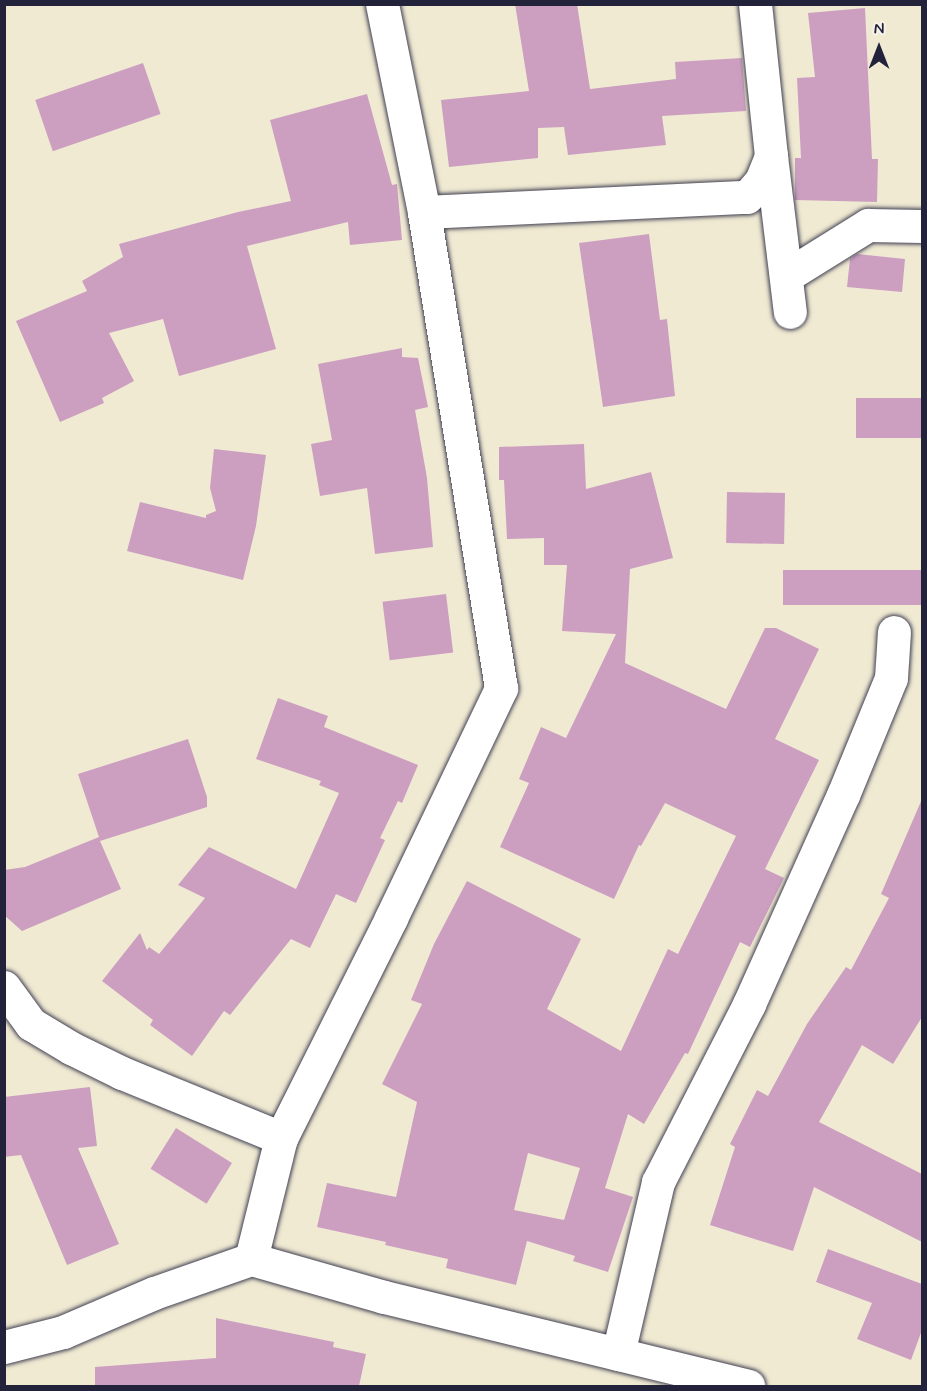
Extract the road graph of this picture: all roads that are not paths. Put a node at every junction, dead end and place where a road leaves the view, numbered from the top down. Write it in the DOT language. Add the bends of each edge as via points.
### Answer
graph roads {
  1 [pos="382,4"];
  2 [pos="755,4"];
  3 [pos="771,156"];
  4 [pos="424,212"];
  5 [pos="922,226"];
  6 [pos="786,276"];
  7 [pos="790,312"];
  8 [pos="894,632"];
  9 [pos="4,987"];
  10 [pos="281,1138"];
  11 [pos="251,1259"];
  12 [pos="4,1347"];
  13 [pos="618,1354"];
  14 [pos="748,1386"];
  1 -- 4 [label="street"];
  2 -- 3 [label="street"];
  3 -- 4 [label="street" via="761,181 747,197"];
  3 -- 6 [label="street"];
  4 -- 10 [label="street" via="501,688"];
  5 -- 6 [label="street" via="868,225"];
  6 -- 7 [label="street"];
  8 -- 13 [label="street" via="891,678 843,795 749,1004 658,1182"];
  9 -- 10 [label="street" via="31,1024 71,1048"];
  10 -- 11 [label="street"];
  11 -- 12 [label="street" via="154,1293 63,1332"];
  11 -- 13 [label="street" via="384,1297"];
  13 -- 14 [label="street"];
}
